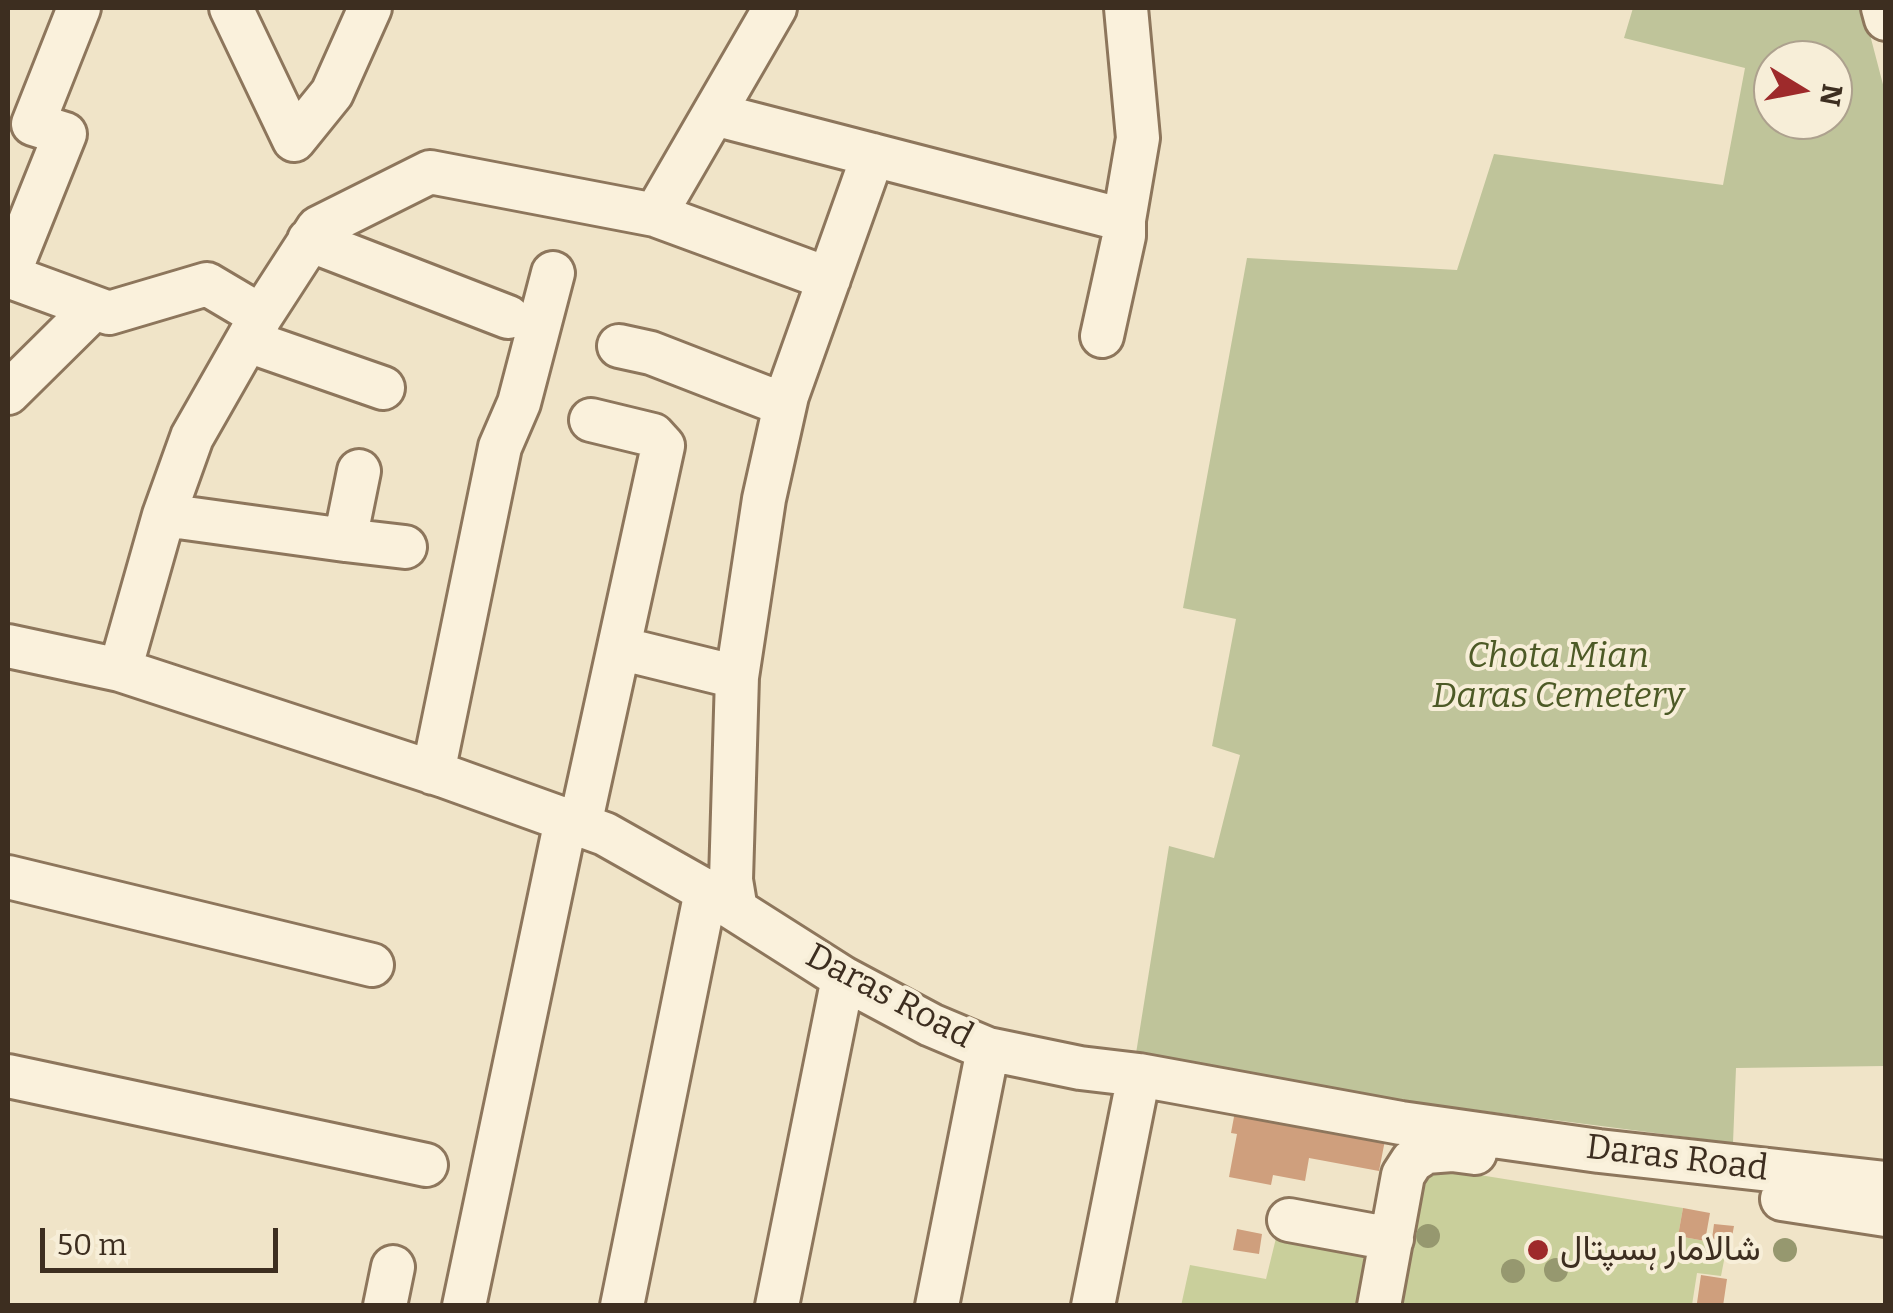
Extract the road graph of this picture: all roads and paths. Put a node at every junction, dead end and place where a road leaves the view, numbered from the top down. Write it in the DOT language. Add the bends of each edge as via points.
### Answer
graph roads {
  1 [pos="79,8"];
  2 [pos="231,8"];
  3 [pos="370,8"];
  4 [pos="775,8"];
  5 [pos="1126,8"];
  6 [pos="1883,8"];
  7 [pos="1886,20"];
  8 [pos="714,114"];
  9 [pos="873,155"];
  10 [pos="655,215"];
  11 [pos="1124,220"];
  12 [pos="308,240"];
  13 [pos="553,273"];
  14 [pos="8,276"];
  15 [pos="829,279"];
  16 [pos="94,308"];
  17 [pos="508,316"];
  18 [pos="254,329"];
  19 [pos="1102,336"];
  20 [pos="619,346"];
  21 [pos="383,388"];
  22 [pos="8,393"];
  23 [pos="785,404"];
  24 [pos="592,420"];
  25 [pos="359,472"];
  26 [pos="164,515"];
  27 [pos="345,540"];
  28 [pos="405,547"];
  29 [pos="8,646"];
  30 [pos="619,648"];
  31 [pos="120,670"];
  32 [pos="736,677"];
  33 [pos="433,772"];
  34 [pos="573,823"];
  35 [pos="8,877"];
  36 [pos="721,901"];
  37 [pos="372,965"];
  38 [pos="843,978"];
  39 [pos="988,1049"];
  40 [pos="8,1076"];
  41 [pos="1139,1076"];
  42 [pos="426,1165"];
  43 [pos="1886,1183"];
  44 [pos="1886,1215"];
  45 [pos="1290,1220"];
  46 [pos="1392,1239"];
  47 [pos="464,1306"];
  48 [pos="622,1306"];
  49 [pos="778,1306"];
  50 [pos="937,1306"];
  51 [pos="1093,1306"];
  52 [pos="1379,1306"];
  1 -- 14 [label="street" via="33,124 65,134"];
  2 -- 3 [label="street" via="294,140 332,93"];
  4 -- 8 [label="street"];
  5 -- 11 [label="street" via="1138,138"];
  6 -- 7 [label="street"];
  8 -- 9 [label="street"];
  8 -- 10 [label="street"];
  9 -- 11 [label="street"];
  9 -- 15 [label="street"];
  10 -- 12 [label="street" via="430,172 318,228"];
  10 -- 15 [label="street"];
  11 -- 19 [label="street"];
  12 -- 17 [label="street"];
  12 -- 18 [label="street"];
  13 -- 33 [label="street" via="500,447"];
  14 -- 16 [label="street"];
  15 -- 23 [label="street"];
  16 -- 18 [label="street" via="109,314 208,284"];
  16 -- 22 [label="street"];
  18 -- 21 [label="street"];
  18 -- 26 [label="street" via="192,437"];
  20 -- 23 [label="street"];
  23 -- 32 [label="street"];
  24 -- 30 [label="street" via="653,434 663,446"];
  25 -- 27 [label="street"];
  26 -- 27 [label="street"];
  26 -- 31 [label="street"];
  27 -- 28 [label="street"];
  29 -- 31 [label="street, Daras Road"];
  30 -- 32 [label="street"];
  30 -- 34 [label="street"];
  31 -- 33 [label="street, Daras Road"];
  32 -- 36 [label="street" via="731,880"];
  33 -- 34 [label="street, Daras Road"];
  34 -- 36 [label="street, Daras Road" via="605,834"];
  34 -- 47 [label="street"];
  35 -- 37 [label="street"];
  36 -- 38 [label="street, Daras Road"];
  36 -- 48 [label="street"];
  38 -- 39 [label="street, Daras Road"];
  38 -- 49 [label="street"];
  39 -- 41 [label="street, Daras Road"];
  39 -- 50 [label="street"];
  40 -- 42 [label="street"];
  41 -- 43 [label="street, Daras Road" via="1401,1124"];
  41 -- 51 [label="street"];
  44 -- 46 [label="street" via="1452,1150 1412,1161 1403,1175"];
  45 -- 46 [label="street"];
  46 -- 52 [label="street"];
}
